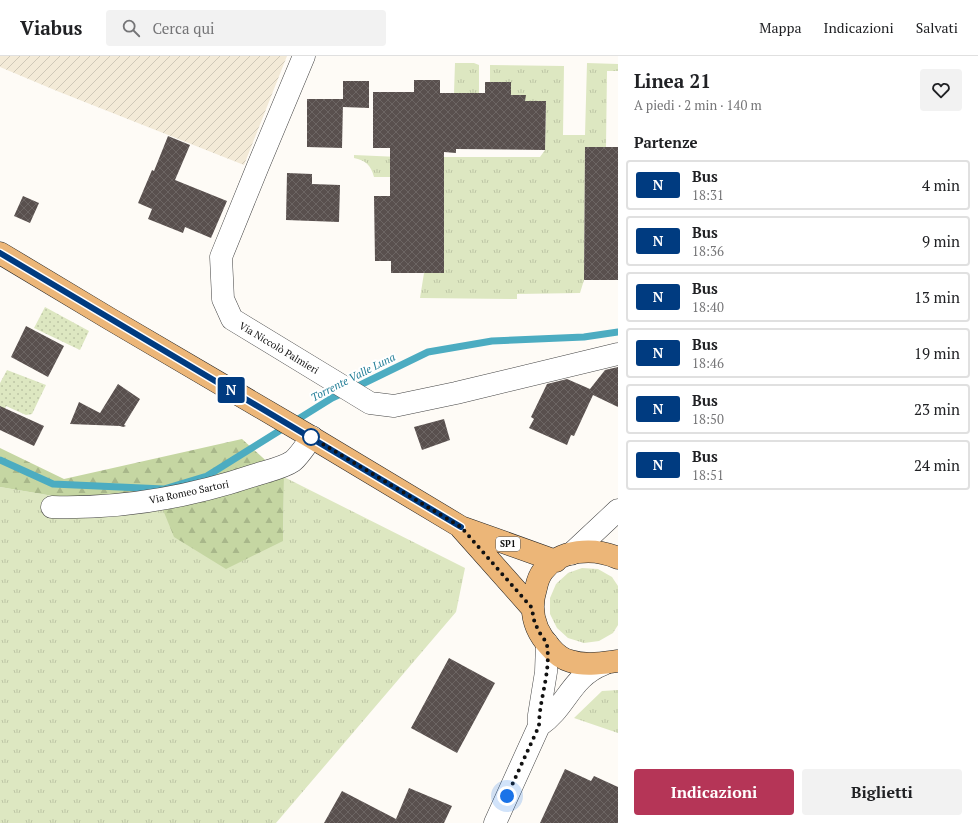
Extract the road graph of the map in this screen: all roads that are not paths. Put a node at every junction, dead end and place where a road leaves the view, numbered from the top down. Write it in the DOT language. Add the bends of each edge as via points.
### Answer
graph roads {
  1 [pos="304,56"];
  2 [pos="0,253"];
  3 [pos="618,354"];
  4 [pos="309,436"];
  5 [pos="52,506"];
  6 [pos="618,510"];
  7 [pos="461,527"];
  8 [pos="564,557"];
  9 [pos="618,558"];
  10 [pos="532,608"];
  11 [pos="547,644"];
  12 [pos="611,663"];
  13 [pos="539,726"];
  14 [pos="495,823"];
  1 -- 3 [label="street, Via Niccolò Palmieri" via="221,257 223,299 232,319 358,396 370,402 394,406"];
  2 -- 4 [label="main road, SP1"];
  4 -- 5 [label="street, Via Romeo Sartori" via="293,461 225,485 138,502 102,506"];
  4 -- 7 [label="main road, SP1"];
  6 -- 8 [label="street"];
  7 -- 8 [label="main road, SP1"];
  7 -- 10 [label="main road, SP1"];
  8 -- 9 [label="main road, SP1" via="584,550"];
  8 -- 10 [label="main road, SP1" via="542,572"];
  10 -- 11 [label="main road, SP1" via="538,630"];
  11 -- 12 [label="main road, SP1" via="569,661 583,664"];
  11 -- 13 [label="street"];
  12 -- 13 [label="street" via="593,668 585,674 549,720"];
  13 -- 14 [label="street"];
}
